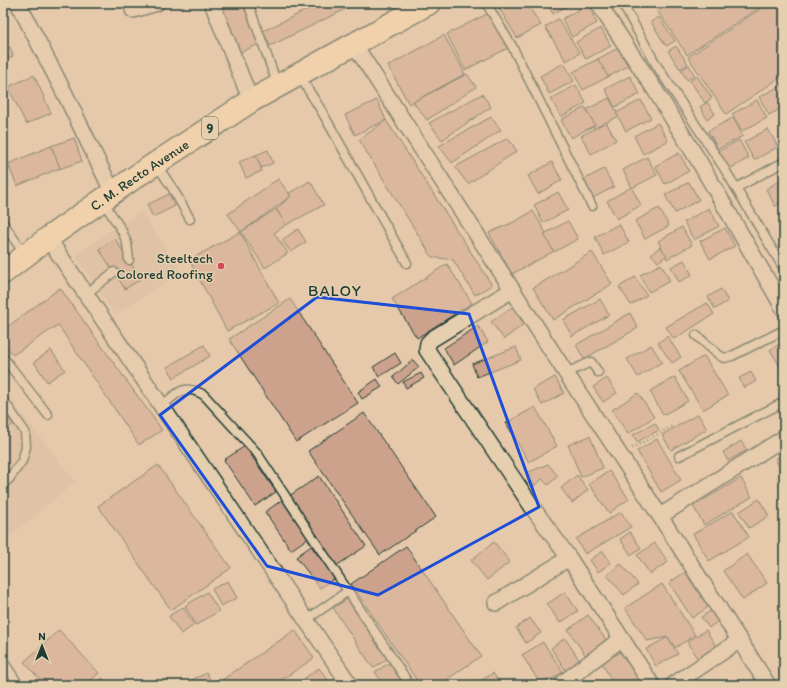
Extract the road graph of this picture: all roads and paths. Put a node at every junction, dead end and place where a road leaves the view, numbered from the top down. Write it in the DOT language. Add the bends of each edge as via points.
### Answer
graph roads {
  1 [pos="18,3"];
  2 [pos="157,3"];
  3 [pos="212,3"];
  4 [pos="248,3"];
  5 [pos="486,3"];
  6 [pos="598,3"];
  7 [pos="622,3"];
  8 [pos="422,5"];
  9 [pos="133,10"];
  10 [pos="354,44"];
  11 [pos="299,75"];
  12 [pos="278,86"];
  13 [pos="251,101"];
  14 [pos="784,162"];
  15 [pos="156,163"];
  16 [pos="736,188"];
  17 [pos="108,197"];
  18 [pos="592,206"];
  19 [pos="190,219"];
  20 [pos="3,223"];
  21 [pos="48,238"];
  22 [pos="25,256"];
  23 [pos="129,260"];
  24 [pos="407,263"];
  25 [pos="784,269"];
  26 [pos="114,272"];
  27 [pos="3,273"];
  28 [pos="512,290"];
  29 [pos="86,294"];
  30 [pos="784,308"];
  31 [pos="784,330"];
  32 [pos="696,335"];
  33 [pos="3,357"];
  34 [pos="598,372"];
  35 [pos="566,373"];
  36 [pos="3,400"];
  37 [pos="784,402"];
  38 [pos="162,406"];
  39 [pos="48,415"];
  40 [pos="673,426"];
  41 [pos="784,438"];
  42 [pos="620,455"];
  43 [pos="679,456"];
  44 [pos="3,484"];
  45 [pos="660,516"];
  46 [pos="568,558"];
  47 [pos="348,591"];
  48 [pos="496,603"];
  49 [pos="306,620"];
  50 [pos="621,639"];
  51 [pos="740,640"];
  52 [pos="3,661"];
  53 [pos="406,679"];
  54 [pos="343,682"];
  55 [pos="564,682"];
  56 [pos="20,685"];
  57 [pos="652,685"];
  58 [pos="673,685"];
  59 [pos="768,685"];
  1 -- 17 [label="street" via="66,96"];
  2 -- 9 [label="street"];
  3 -- 13 [label="street"];
  4 -- 12 [label="lane"];
  5 -- 18 [label="lane" via="512,46"];
  6 -- 30 [label="street" via="700,163"];
  7 -- 16 [label="lane" via="657,66"];
  8 -- 10 [label="highway, C. M. Recto Avenue / 9"];
  10 -- 11 [label="highway, C. M. Recto Avenue / 9"];
  10 -- 28 [label="street"];
  11 -- 12 [label="highway, C. M. Recto Avenue / 9"];
  11 -- 24 [label="lane"];
  12 -- 13 [label="highway, C. M. Recto Avenue / 9"];
  13 -- 15 [label="highway, C. M. Recto Avenue / 9"];
  14 -- 16 [label="lane"];
  15 -- 17 [label="highway, C. M. Recto Avenue / 9"];
  15 -- 19 [label="lane"];
  16 -- 25 [label="lane"];
  17 -- 21 [label="highway, C. M. Recto Avenue / 9"];
  17 -- 23 [label="lane" via="127,243"];
  20 -- 22 [label="lane"];
  21 -- 22 [label="highway, C. M. Recto Avenue / 9"];
  21 -- 29 [label="street"];
  22 -- 27 [label="highway, C. M. Recto Avenue / 9"];
  26 -- 29 [label="lane"];
  28 -- 35 [label="street"];
  28 -- 46 [label="street" via="432,339 427,350"];
  29 -- 38 [label="street"];
  31 -- 32 [label="lane" via="724,358"];
  33 -- 39 [label="lane"];
  34 -- 35 [label="lane" via="591,362"];
  35 -- 42 [label="street"];
  36 -- 44 [label="lane" via="25,432 26,447 22,461 9,480"];
  37 -- 43 [label="lane"];
  38 -- 47 [label="lane" via="184,390 197,391 204,395 258,453"];
  38 -- 49 [label="street"];
  40 -- 42 [label="path"];
  41 -- 45 [label="street"];
  42 -- 45 [label="street"];
  45 -- 51 [label="street"];
  46 -- 48 [label="street"];
  46 -- 50 [label="street"];
  47 -- 49 [label="lane"];
  47 -- 53 [label="lane"];
  49 -- 54 [label="street"];
  50 -- 55 [label="street"];
  50 -- 57 [label="street"];
  51 -- 58 [label="street"];
  51 -- 59 [label="street"];
  52 -- 56 [label="lane"];
}
